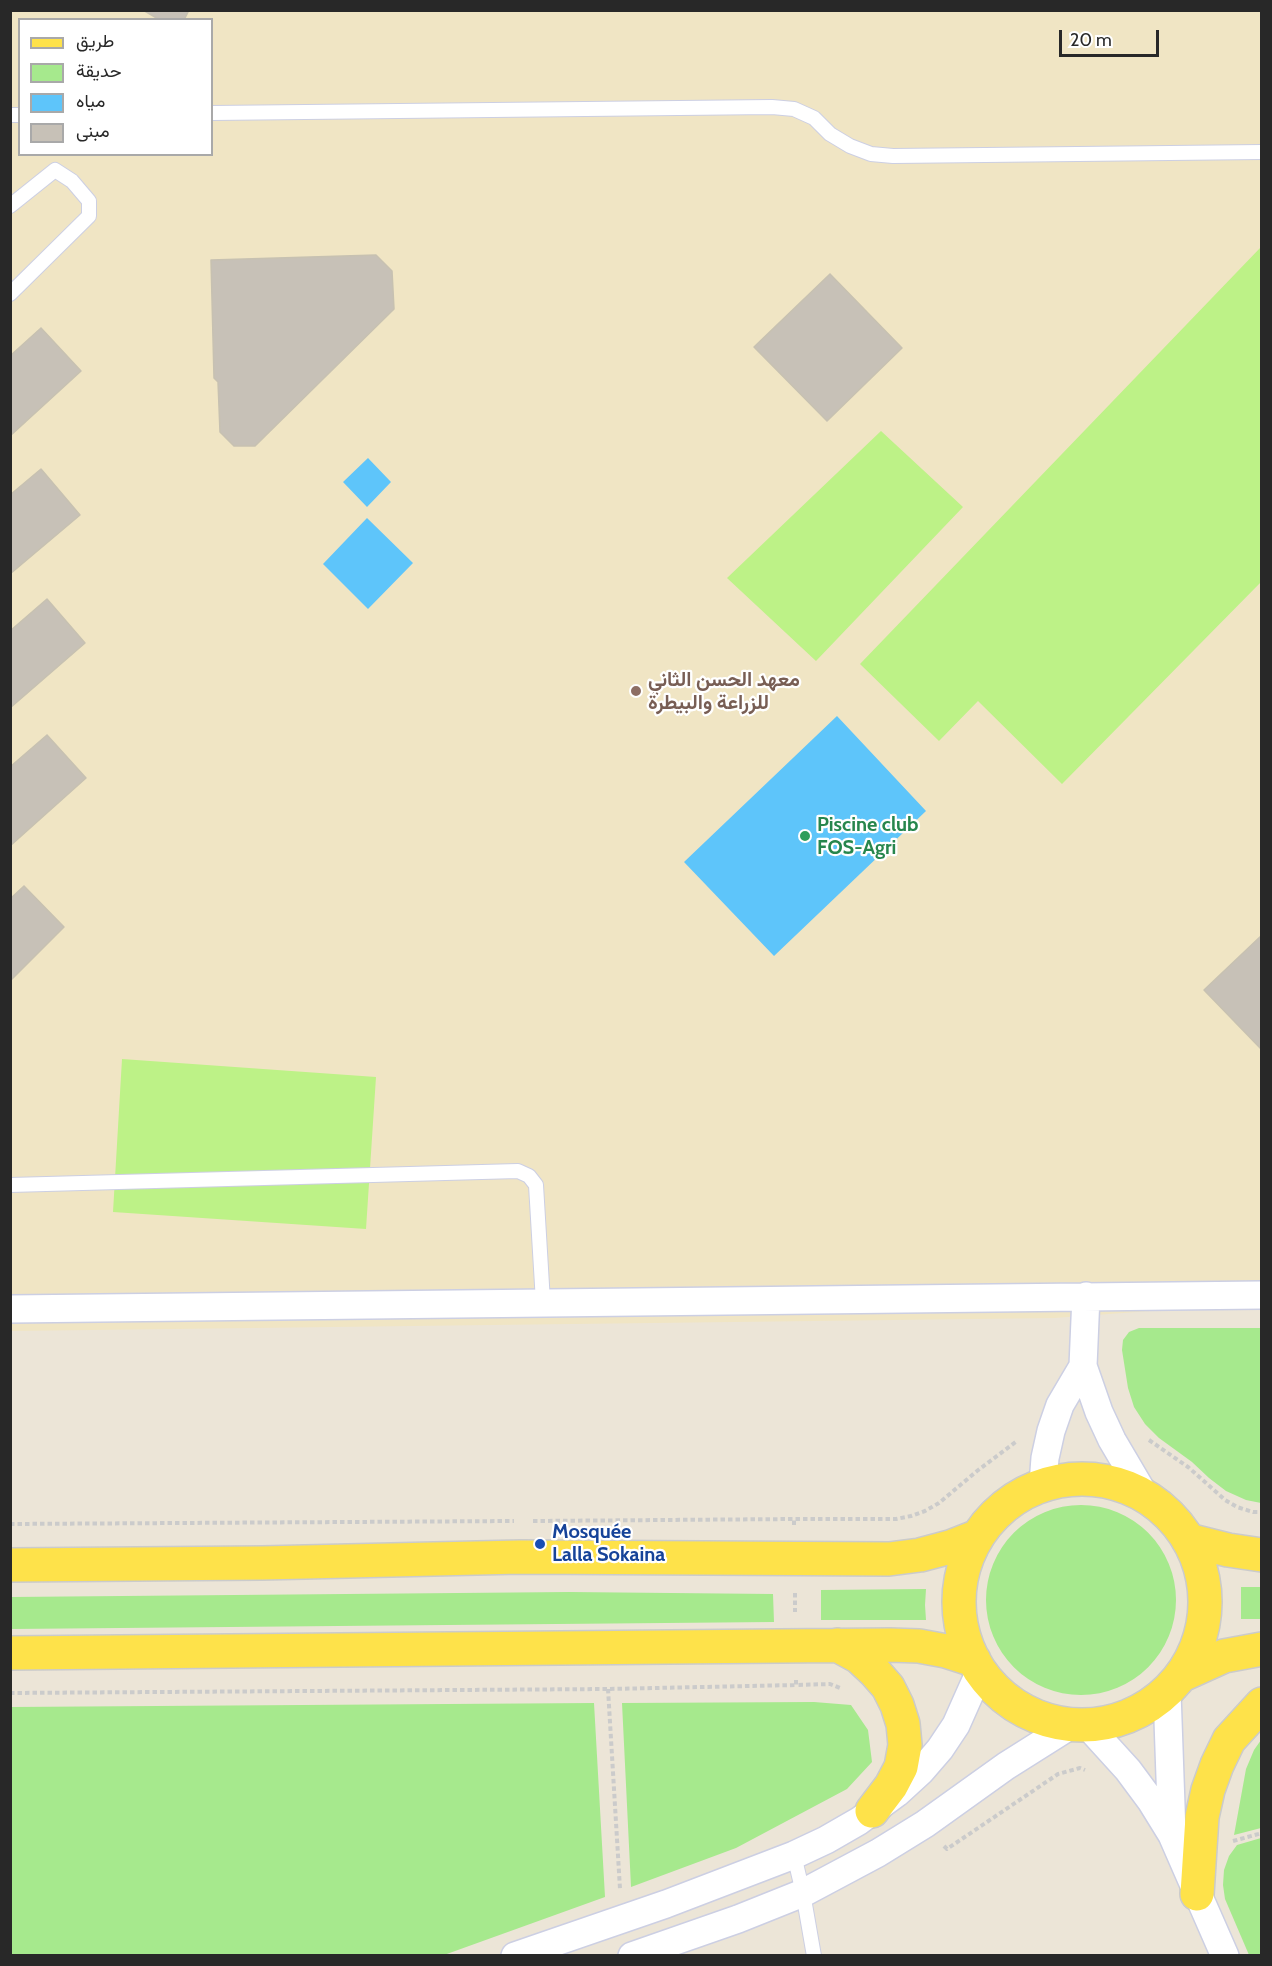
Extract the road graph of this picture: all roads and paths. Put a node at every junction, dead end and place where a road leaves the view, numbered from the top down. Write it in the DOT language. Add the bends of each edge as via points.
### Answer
graph roads {
  1 [pos="213,112"];
  2 [pos="1262,152"];
  3 [pos="10,206"];
  4 [pos="10,294"];
  5 [pos="10,1185"];
  6 [pos="1262,1295"];
  7 [pos="1086,1296"];
  8 [pos="543,1302"];
  9 [pos="10,1310"];
  10 [pos="1083,1366"];
  11 [pos="1021,1438"];
  12 [pos="1148,1438"];
  13 [pos="1043,1484"];
  14 [pos="1145,1496"];
  15 [pos="1262,1512"];
  16 [pos="794,1519"];
  17 [pos="520,1521"];
  18 [pos="532,1521"];
  19 [pos="10,1524"];
  20 [pos="978,1536"];
  21 [pos="1188,1540"];
  22 [pos="1262,1555"];
  23 [pos="794,1559"];
  24 [pos="10,1565"];
  25 [pos="796,1645"];
  26 [pos="837,1645"];
  27 [pos="1262,1649"];
  28 [pos="10,1653"];
  29 [pos="977,1665"];
  30 [pos="1175,1683"];
  31 [pos="796,1684"];
  32 [pos="608,1689"];
  33 [pos="845,1689"];
  34 [pos="10,1693"];
  35 [pos="1262,1704"];
  36 [pos="1080,1725"];
  37 [pos="1090,1771"];
  38 [pos="872,1811"];
  39 [pos="925,1824"];
  40 [pos="1172,1835"];
  41 [pos="794,1855"];
  42 [pos="803,1893"];
  43 [pos="1197,1894"];
  44 [pos="621,1920"];
  45 [pos="515,1956"];
  46 [pos="632,1956"];
  47 [pos="814,1956"];
  48 [pos="1225,1956"];
  1 -- 2 [label="lane" via="772,107 794,109 814,118 830,134 871,154"];
  3 -- 4 [label="lane" via="55,170 72,181 89,201 89,216"];
  5 -- 8 [label="lane" via="518,1171 537,1185"];
  6 -- 7 [label="street"];
  7 -- 8 [label="street"];
  7 -- 10 [label="street"];
  8 -- 9 [label="street"];
  10 -- 13 [label="street" via="1060,1405 1051,1431"];
  10 -- 14 [label="street" via="1112,1440"];
  11 -- 16 [label="path" via="939,1503 911,1516"];
  12 -- 15 [label="path" via="1225,1500"];
  13 -- 14 [label="main road" via="1078,1478 1113,1482"];
  13 -- 20 [label="main road" via="1006,1504"];
  14 -- 21 [label="main road" via="1162,1508"];
  16 -- 18 [label="path"];
  16 -- 23 [label="path"];
  17 -- 19 [label="path"];
  20 -- 23 [label="main road" via="950,1547 889,1559"];
  20 -- 29 [label="main road" via="967,1555 957,1598 964,1640"];
  21 -- 22 [label="main road"];
  21 -- 30 [label="main road" via="1203,1578 1205,1608 1193,1657"];
  23 -- 24 [label="main road" via="520,1557"];
  23 -- 25 [label="path"];
  25 -- 26 [label="main road"];
  25 -- 28 [label="main road"];
  25 -- 31 [label="path"];
  26 -- 29 [label="main road" via="919,1646 946,1651"];
  26 -- 38 [label="main road" via="859,1657 888,1687 903,1724 901,1767"];
  27 -- 30 [label="main road" via="1224,1656"];
  29 -- 36 [label="main road" via="998,1692 1020,1708 1045,1719"];
  29 -- 38 [label="street" via="969,1699 940,1749 921,1771"];
  30 -- 36 [label="main road" via="1144,1710 1117,1721"];
  30 -- 40 [label="street"];
  31 -- 32 [label="path"];
  31 -- 33 [label="path" via="830,1684"];
  32 -- 34 [label="path"];
  32 -- 44 [label="path"];
  35 -- 43 [label="main road" via="1229,1740 1211,1782 1202,1817"];
  36 -- 39 [label="street" via="1005,1766"];
  36 -- 40 [label="street" via="1128,1770"];
  37 -- 39 [label="path" via="1080,1768 1058,1773 947,1850"];
  38 -- 41 [label="street"];
  39 -- 42 [label="street"];
  40 -- 43 [label="street"];
  41 -- 42 [label="lane"];
  41 -- 44 [label="street"];
  42 -- 46 [label="street"];
  42 -- 47 [label="lane"];
  43 -- 48 [label="street"];
  44 -- 45 [label="street"];
}
